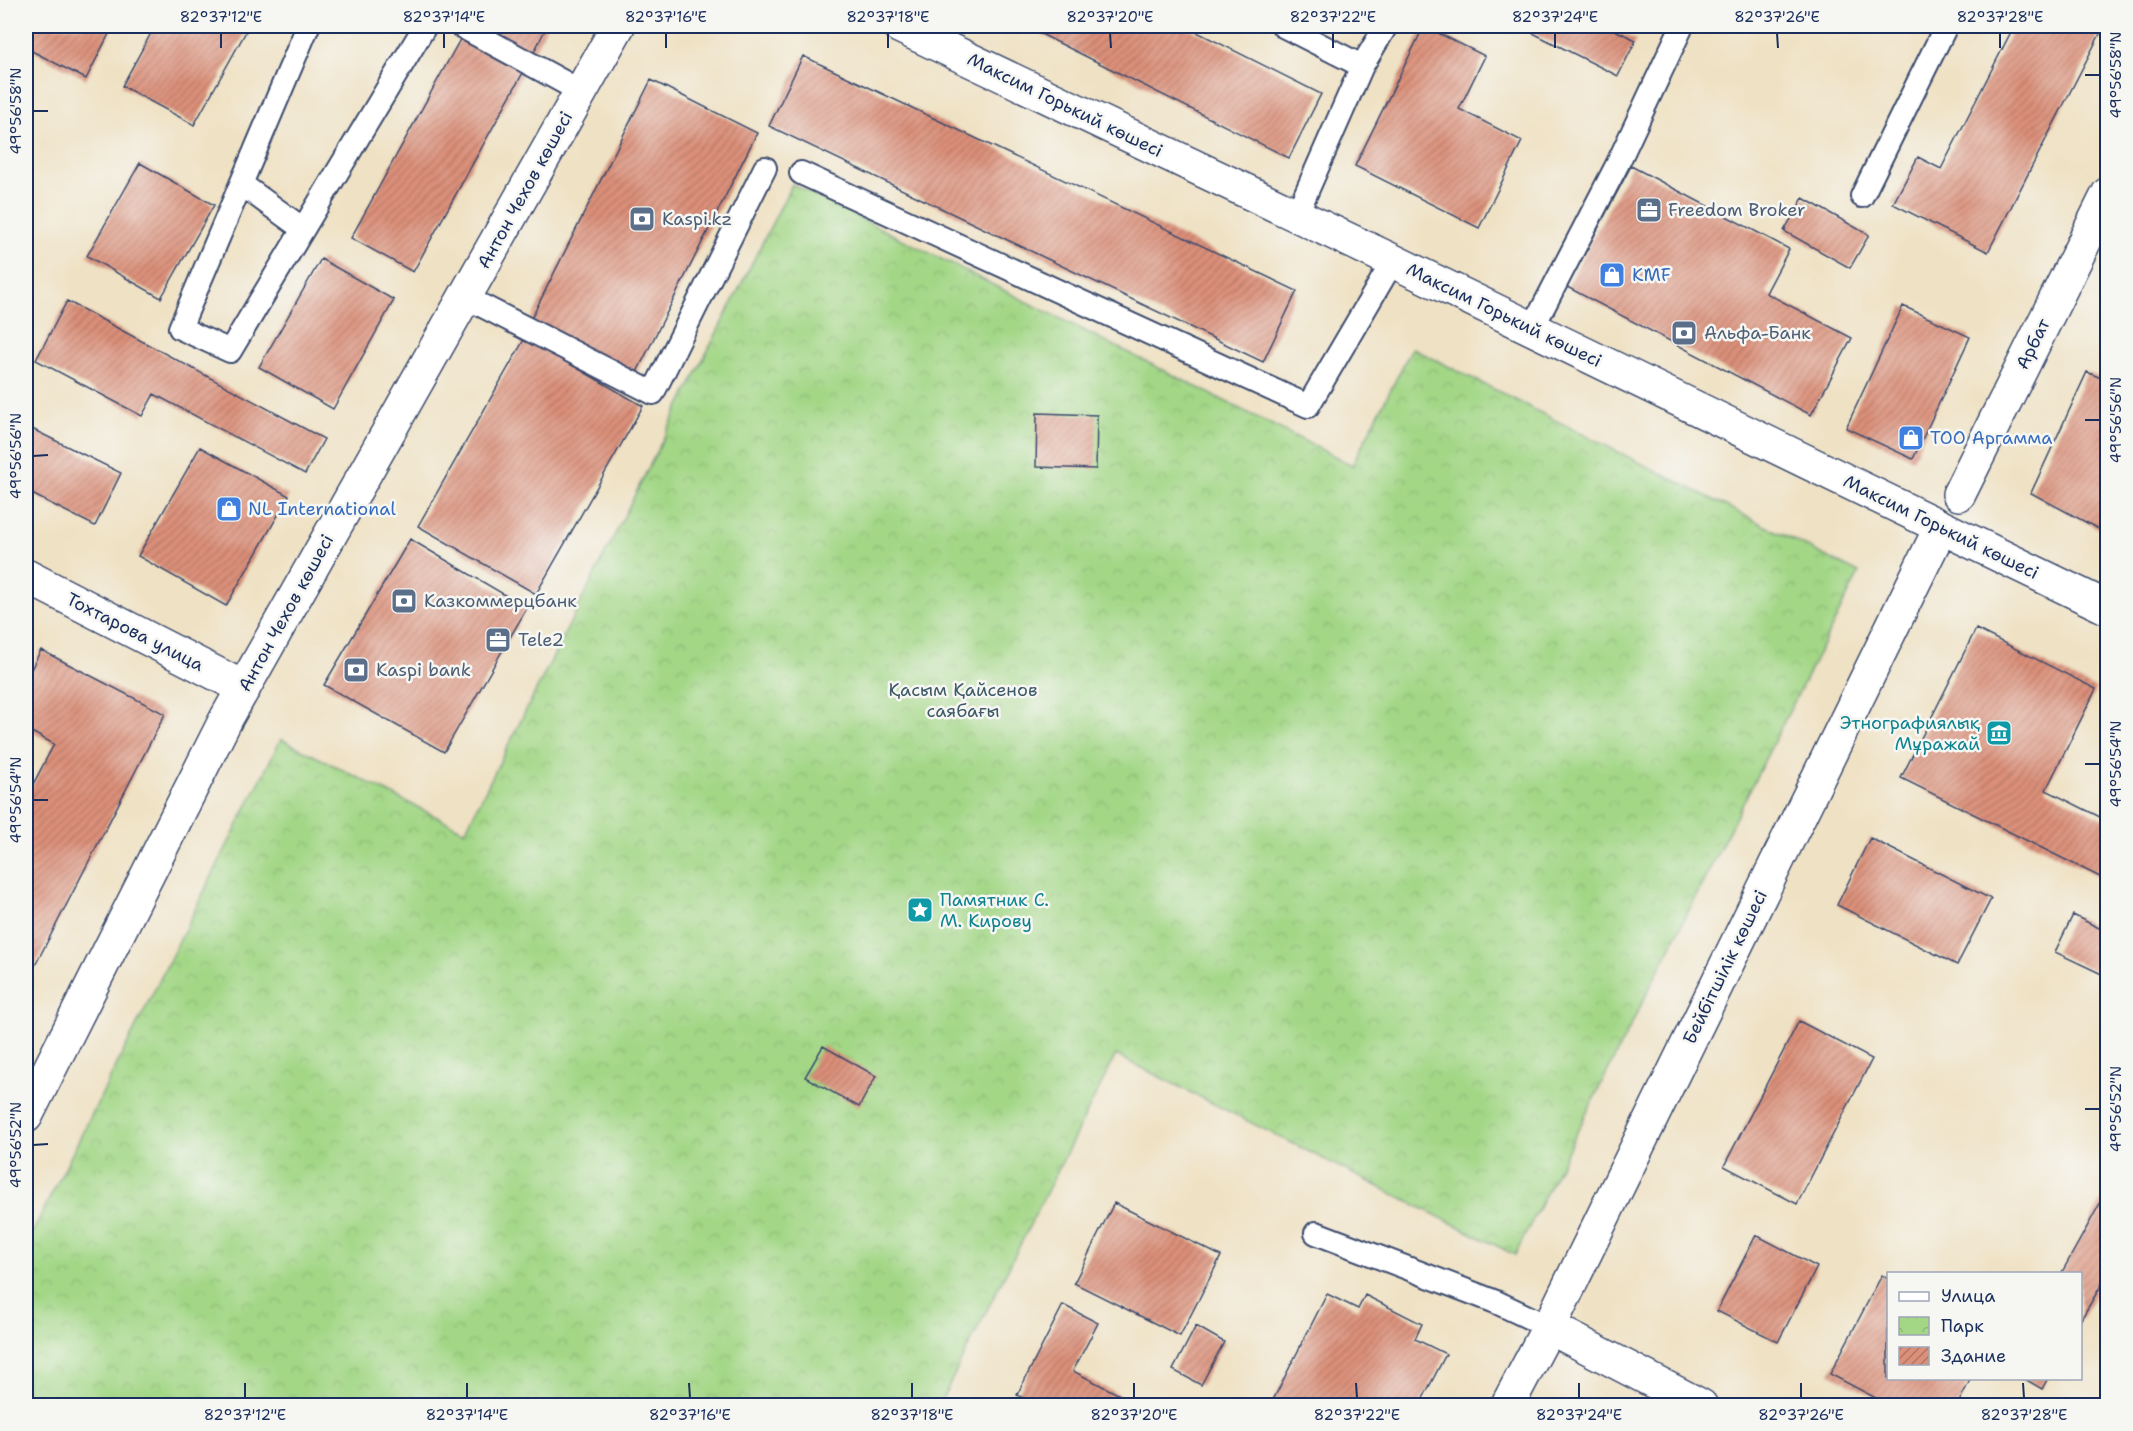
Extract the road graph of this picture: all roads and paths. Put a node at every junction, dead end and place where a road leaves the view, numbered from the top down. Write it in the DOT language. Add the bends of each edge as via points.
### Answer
graph roads {
  1 [pos="308,26"];
  2 [pos="425,26"];
  3 [pos="461,26"];
  4 [pos="618,26"];
  5 [pos="898,26"];
  6 [pos="1283,26"];
  7 [pos="1386,26"];
  8 [pos="1682,26"];
  9 [pos="1939,26"];
  10 [pos="1362,66"];
  11 [pos="580,91"];
  12 [pos="765,168"];
  13 [pos="801,173"];
  14 [pos="241,184"];
  15 [pos="2108,194"];
  16 [pos="1862,196"];
  17 [pos="1296,216"];
  18 [pos="303,229"];
  19 [pos="1393,261"];
  20 [pos="465,297"];
  21 [pos="1532,329"];
  22 [pos="1959,494"];
  23 [pos="1941,527"];
  24 [pos="26,576"];
  25 [pos="2108,608"];
  26 [pos="244,688"];
  27 [pos="26,1116"];
  28 [pos="1316,1233"];
  29 [pos="1549,1327"];
  30 [pos="1687,1402"];
  31 [pos="1507,1406"];
  1 -- 14 [label="lane"];
  2 -- 18 [label="lane"];
  3 -- 11 [label="lane"];
  4 -- 11 [label="street, Антон Чехов көшесі"];
  5 -- 17 [label="street, Максим Горький көшесі"];
  6 -- 10 [label="lane"];
  7 -- 10 [label="lane"];
  8 -- 21 [label="lane" via="1617,165"];
  9 -- 16 [label="lane" via="1945,28"];
  10 -- 17 [label="lane"];
  11 -- 20 [label="street, Антон Чехов көшесі"];
  12 -- 20 [label="lane" via="653,393"];
  13 -- 19 [label="lane" via="1308,406"];
  14 -- 18 [label="lane"];
  14 -- 18 [label="lane" via="180,328 230,351"];
  15 -- 22 [label="street, Арбат"];
  17 -- 19 [label="street, Максим Горький көшесі"];
  19 -- 21 [label="street, Максим Горький көшесі"];
  20 -- 26 [label="street, Антон Чехов көшесі"];
  21 -- 23 [label="street, Максим Горький көшесі"];
  23 -- 25 [label="street, Максим Горький көшесі"];
  23 -- 29 [label="street, Бейбітшілік көшесі"];
  24 -- 26 [label="street, Тохтарова улица"];
  26 -- 27 [label="street, Антон Чехов көшесі"];
  28 -- 29 [label="lane" via="1496,1302"];
  29 -- 30 [label="street"];
  29 -- 31 [label="street, Бейбітшілік көшесі"];
}
